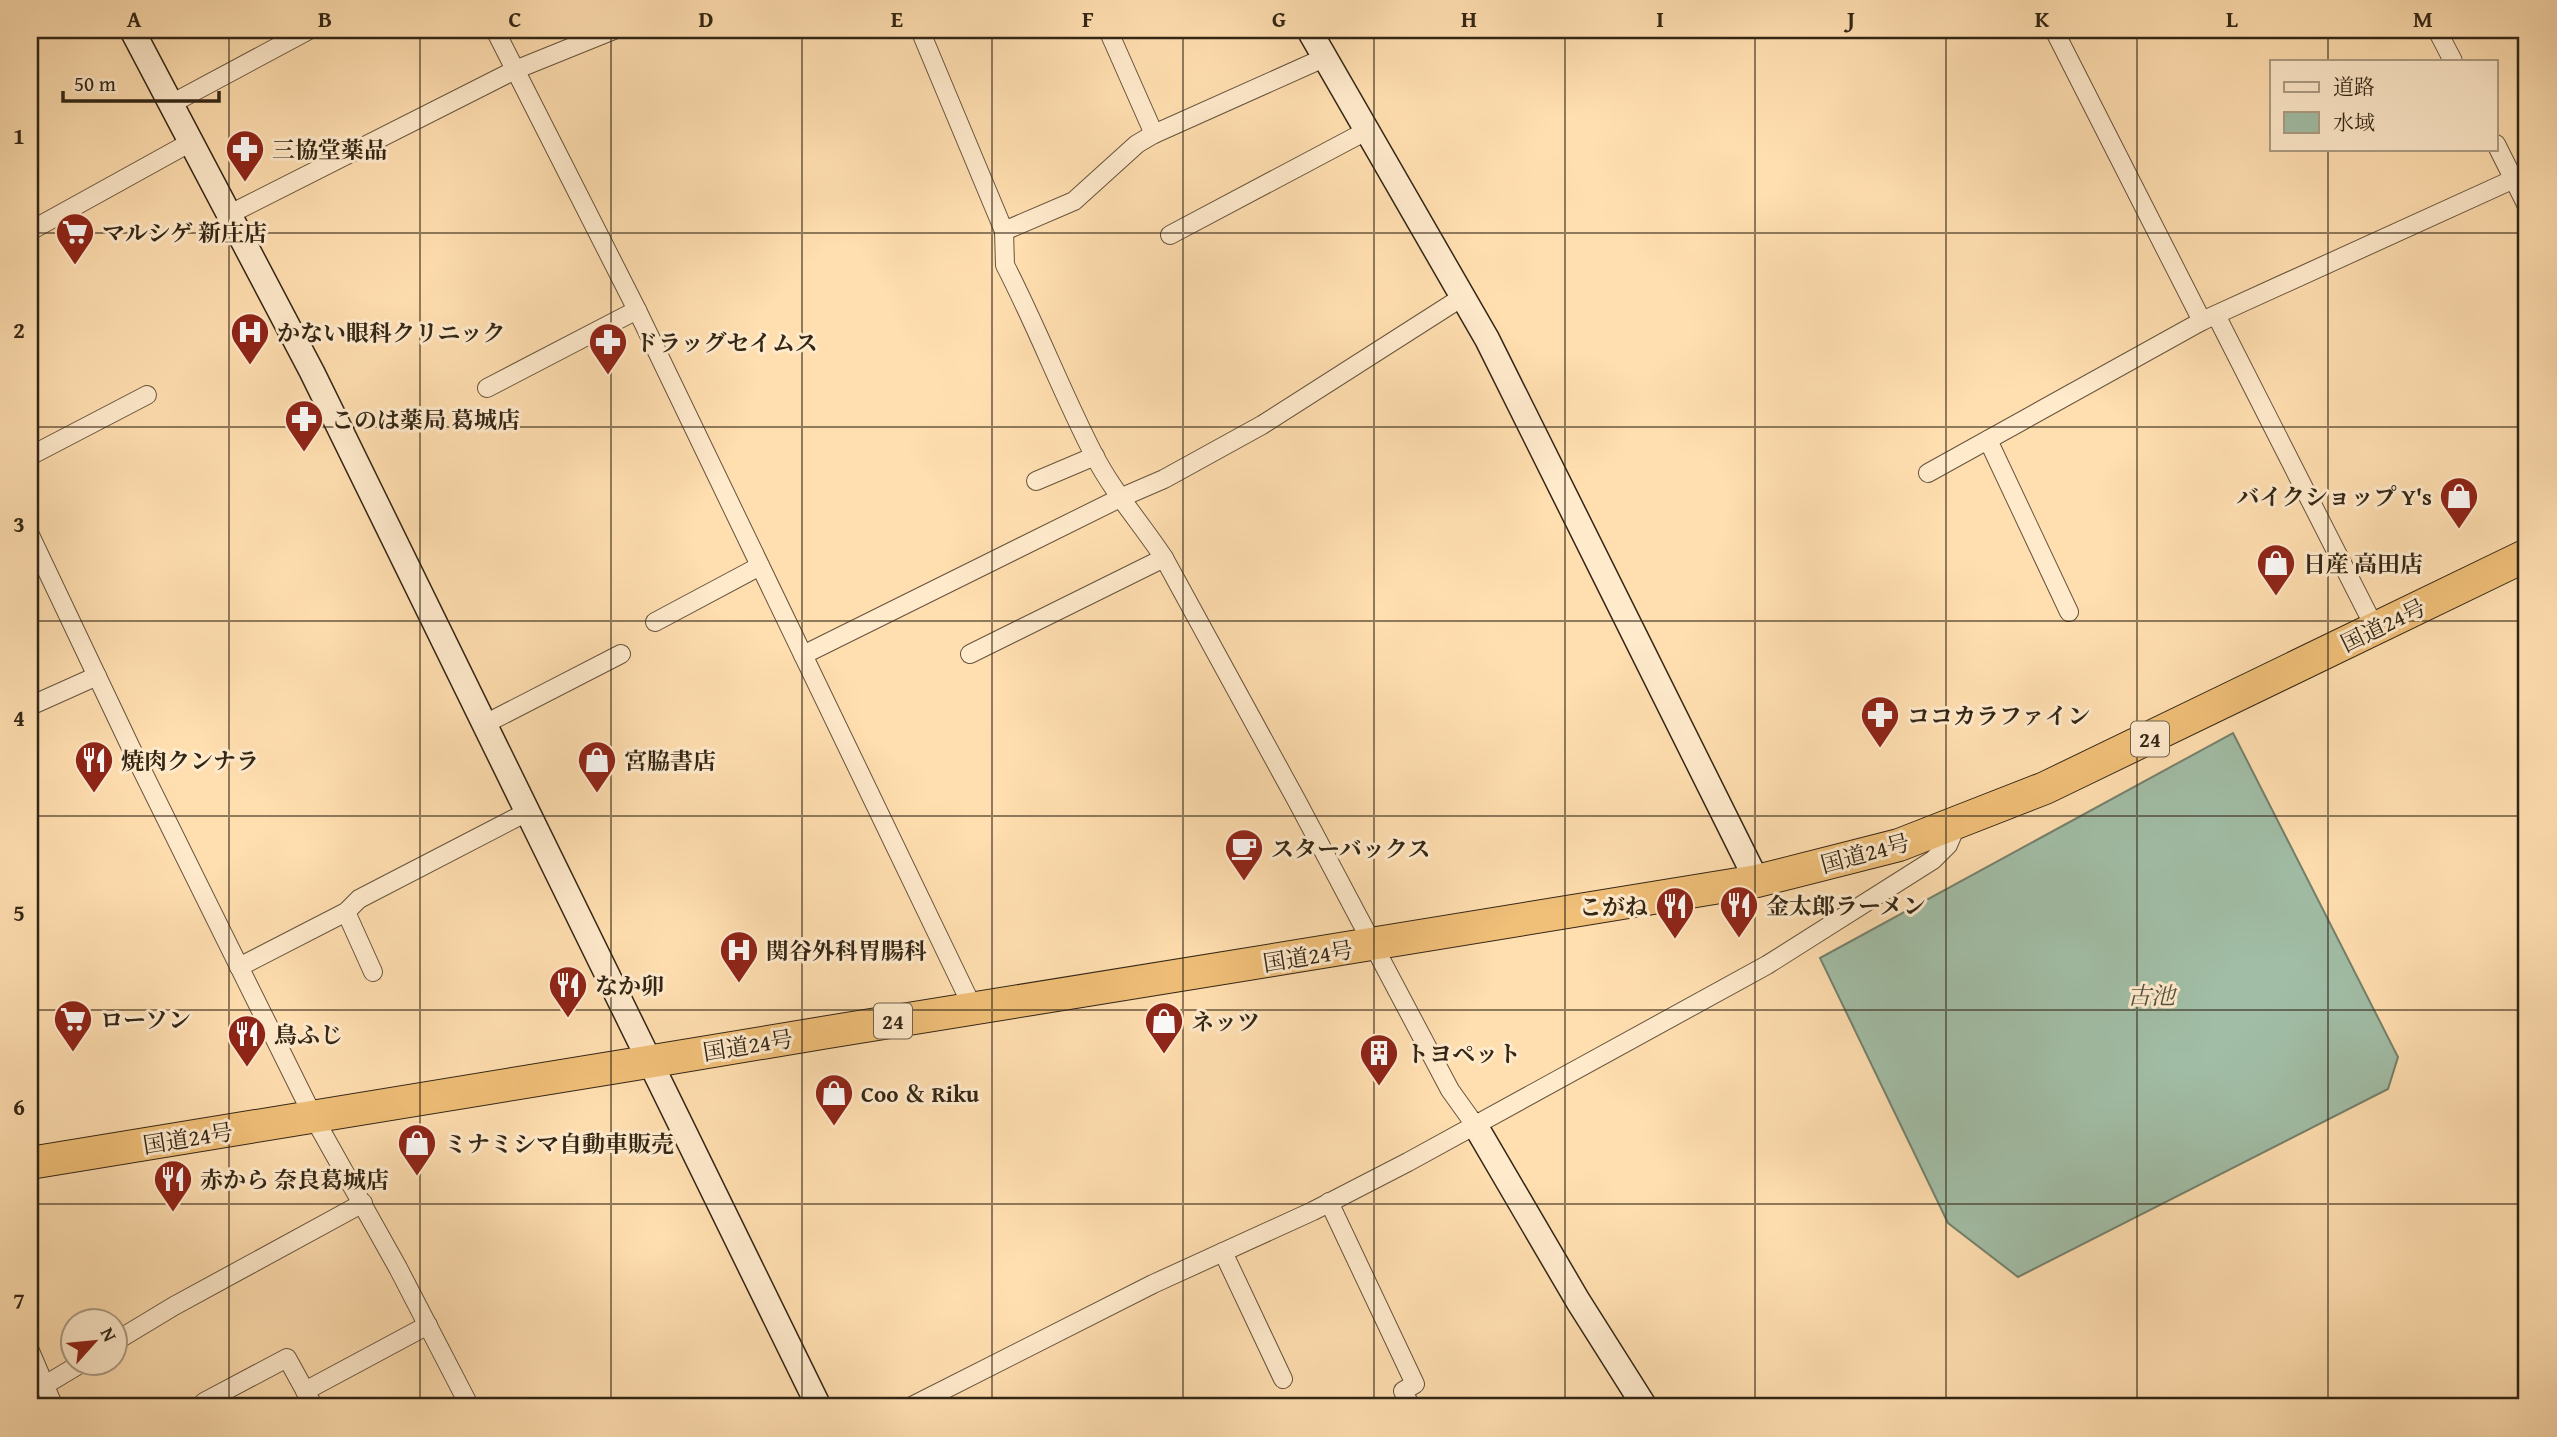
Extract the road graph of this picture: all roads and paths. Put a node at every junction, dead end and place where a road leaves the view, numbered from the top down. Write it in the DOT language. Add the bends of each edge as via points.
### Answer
graph roads {
  1 [pos="132,30"];
  2 [pos="309,30"];
  3 [pos="495,30"];
  4 [pos="614,30"];
  5 [pos="919,30"];
  6 [pos="1108,30"];
  7 [pos="1309,30"];
  8 [pos="2054,30"];
  9 [pos="2437,30"];
  10 [pos="1326,57"];
  11 [pos="2452,60"];
  12 [pos="515,70"];
  13 [pos="171,104"];
  14 [pos="1368,130"];
  15 [pos="1154,134"];
  16 [pos="191,142"];
  17 [pos="2498,148"];
  18 [pos="2514,179"];
  19 [pos="2527,206"];
  20 [pos="230,214"];
  21 [pos="30,231"];
  22 [pos="1004,231"];
  23 [pos="1170,235"];
  24 [pos="1464,296"];
  25 [pos="637,310"];
  26 [pos="2209,318"];
  27 [pos="488,387"];
  28 [pos="147,395"];
  29 [pos="1988,440"];
  30 [pos="30,456"];
  31 [pos="1095,456"];
  32 [pos="1928,473"];
  33 [pos="1036,481"];
  34 [pos="1120,498"];
  35 [pos="30,535"];
  36 [pos="2527,555"];
  37 [pos="1164,558"];
  38 [pos="760,566"];
  39 [pos="2068,612"];
  40 [pos="655,622"];
  41 [pos="2375,628"];
  42 [pos="621,654"];
  43 [pos="970,654"];
  44 [pos="803,655"];
  45 [pos="97,676"];
  46 [pos="30,706"];
  47 [pos="484,725"];
  48 [pos="527,812"];
  49 [pos="1957,824"];
  50 [pos="1757,881"];
  51 [pos="346,912"];
  52 [pos="1373,946"];
  53 [pos="239,967"];
  54 [pos="373,972"];
  55 [pos="973,1009"];
  56 [pos="651,1061"];
  57 [pos="314,1118"];
  58 [pos="1475,1125"];
  59 [pos="30,1163"];
  60 [pos="1329,1202"];
  61 [pos="363,1203"];
  62 [pos="1223,1252"];
  63 [pos="428,1325"];
  64 [pos="130,1333"];
  65 [pos="30,1351"];
  66 [pos="60,1375"];
  67 [pos="1283,1379"];
  68 [pos="45,1385"];
  69 [pos="305,1391"];
  70 [pos="54,1407"];
  71 [pos="207,1407"];
  72 [pos="313,1407"];
  73 [pos="470,1407"];
  74 [pos="819,1407"];
  75 [pos="910,1407"];
  76 [pos="1411,1407"];
  77 [pos="1645,1407"];
  1 -- 13 [label="street"];
  2 -- 13 [label="street"];
  3 -- 12 [label="street"];
  4 -- 12 [label="street"];
  5 -- 22 [label="street"];
  6 -- 15 [label="street"];
  7 -- 10 [label="street"];
  8 -- 26 [label="street"];
  9 -- 11 [label="street"];
  10 -- 14 [label="street"];
  10 -- 15 [label="street"];
  12 -- 20 [label="street"];
  12 -- 25 [label="street"];
  13 -- 16 [label="street"];
  14 -- 23 [label="street"];
  14 -- 24 [label="street"];
  15 -- 22 [label="street" via="1074,201"];
  16 -- 20 [label="street"];
  16 -- 21 [label="street"];
  17 -- 18 [label="street"];
  18 -- 19 [label="street"];
  18 -- 26 [label="street"];
  20 -- 47 [label="street"];
  22 -- 31 [label="street" via="1005,265"];
  24 -- 34 [label="street" via="1262,425"];
  24 -- 50 [label="street"];
  25 -- 27 [label="street"];
  25 -- 38 [label="street"];
  26 -- 29 [label="street"];
  26 -- 41 [label="street"];
  28 -- 30 [label="street"];
  29 -- 32 [label="street"];
  29 -- 39 [label="street"];
  31 -- 33 [label="street"];
  31 -- 34 [label="street"];
  34 -- 37 [label="street"];
  34 -- 44 [label="street"];
  35 -- 45 [label="street"];
  36 -- 41 [label="highway, 国道24号 / 24"];
  37 -- 43 [label="street"];
  37 -- 52 [label="street"];
  38 -- 40 [label="street"];
  38 -- 44 [label="street"];
  41 -- 49 [label="highway, 国道24号 / 24" via="2115,757"];
  42 -- 47 [label="street"];
  44 -- 55 [label="street"];
  45 -- 46 [label="street"];
  45 -- 53 [label="street"];
  47 -- 48 [label="street"];
  48 -- 51 [label="street" via="359,899"];
  48 -- 56 [label="street"];
  49 -- 50 [label="highway, 国道24号 / 24" via="1899,845"];
  49 -- 58 [label="street" via="1948,845 1933,860 1766,965"];
  50 -- 52 [label="highway, 国道24号 / 24"];
  51 -- 53 [label="street"];
  51 -- 54 [label="street"];
  52 -- 55 [label="highway, 国道24号 / 24"];
  52 -- 58 [label="street" via="1450,1090"];
  53 -- 57 [label="street"];
  55 -- 56 [label="highway, 国道24号 / 24"];
  56 -- 57 [label="highway, 国道24号 / 24"];
  56 -- 74 [label="street"];
  57 -- 59 [label="highway, 国道24号 / 24"];
  57 -- 61 [label="street"];
  58 -- 60 [label="street"];
  58 -- 77 [label="street"];
  60 -- 62 [label="street"];
  60 -- 76 [label="street" via="1415,1384 1403,1391"];
  61 -- 63 [label="street"];
  61 -- 64 [label="street"];
  62 -- 67 [label="street"];
  62 -- 75 [label="street"];
  63 -- 69 [label="street"];
  63 -- 73 [label="street"];
  65 -- 68 [label="street"];
  66 -- 68 [label="street"];
  68 -- 70 [label="street"];
  69 -- 71 [label="street" via="287,1358 204,1402"];
  69 -- 72 [label="street"];
}
